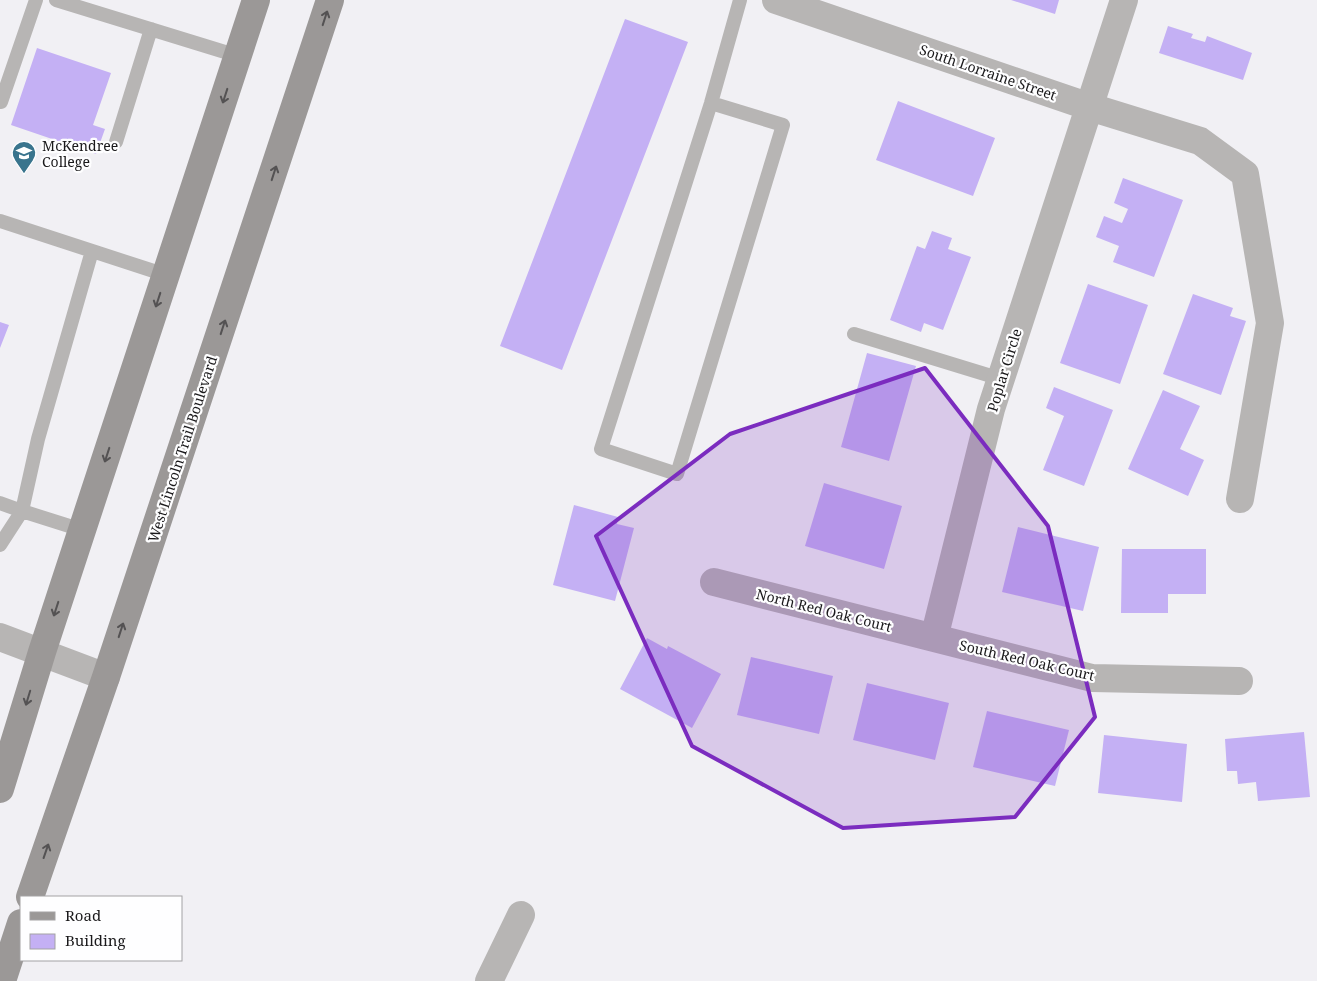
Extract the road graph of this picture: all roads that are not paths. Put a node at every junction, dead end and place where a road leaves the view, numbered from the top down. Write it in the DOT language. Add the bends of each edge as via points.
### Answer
graph roads {
  1 [pos="36,0"];
  2 [pos="56,0"];
  3 [pos="256,0"];
  4 [pos="330,0"];
  5 [pos="740,0"];
  6 [pos="776,0"];
  7 [pos="1124,0"];
  8 [pos="151,29"];
  9 [pos="238,56"];
  10 [pos="1,102"];
  11 [pos="711,103"];
  12 [pos="1090,107"];
  13 [pos="116,142"];
  14 [pos="0,221"];
  15 [pos="92,251"];
  16 [pos="166,275"];
  17 [pos="854,334"];
  18 [pos="1001,379"];
  19 [pos="1240,499"];
  20 [pos="0,503"];
  21 [pos="22,511"];
  22 [pos="82,530"];
  23 [pos="0,545"];
  24 [pos="714,582"];
  25 [pos="0,637"];
  26 [pos="934,638"];
  27 [pos="42,652"];
  28 [pos="106,677"];
  29 [pos="1239,681"];
  30 [pos="0,789"];
  31 [pos="30,896"];
  32 [pos="521,914"];
  33 [pos="20,926"];
  34 [pos="2,981"];
  35 [pos="489,981"];
  1 -- 10 [label="lane"];
  2 -- 8 [label="lane"];
  3 -- 9 [label="main road"];
  28 -- 4 [label="main road, West Lincoln Trail Boulevard, one-way"];
  5 -- 11 [label="lane"];
  6 -- 12 [label="street, South Lorraine Street"];
  7 -- 12 [label="street, Poplar Circle"];
  8 -- 9 [label="lane"];
  8 -- 13 [label="lane"];
  9 -- 16 [label="main road, one-way"];
  11 -- 11 [label="lane" via="601,449 677,474 783,125"];
  12 -- 18 [label="street, Poplar Circle"];
  12 -- 19 [label="street, South Lorraine Street" via="1200,141 1245,174 1270,324"];
  14 -- 15 [label="lane"];
  15 -- 16 [label="lane"];
  15 -- 21 [label="lane" via="38,439"];
  16 -- 22 [label="main road, one-way"];
  17 -- 18 [label="lane"];
  18 -- 26 [label="street, Poplar Circle"];
  20 -- 21 [label="lane"];
  21 -- 22 [label="lane"];
  21 -- 23 [label="lane"];
  22 -- 27 [label="main road, one-way"];
  24 -- 26 [label="street, North Red Oak Court"];
  25 -- 27 [label="street"];
  26 -- 29 [label="street, South Red Oak Court" via="1092,678"];
  27 -- 28 [label="street"];
  27 -- 30 [label="main road, one-way"];
  31 -- 28 [label="main road, West Lincoln Trail Boulevard, one-way"];
  32 -- 35 [label="street"];
  33 -- 34 [label="main road"];
}
